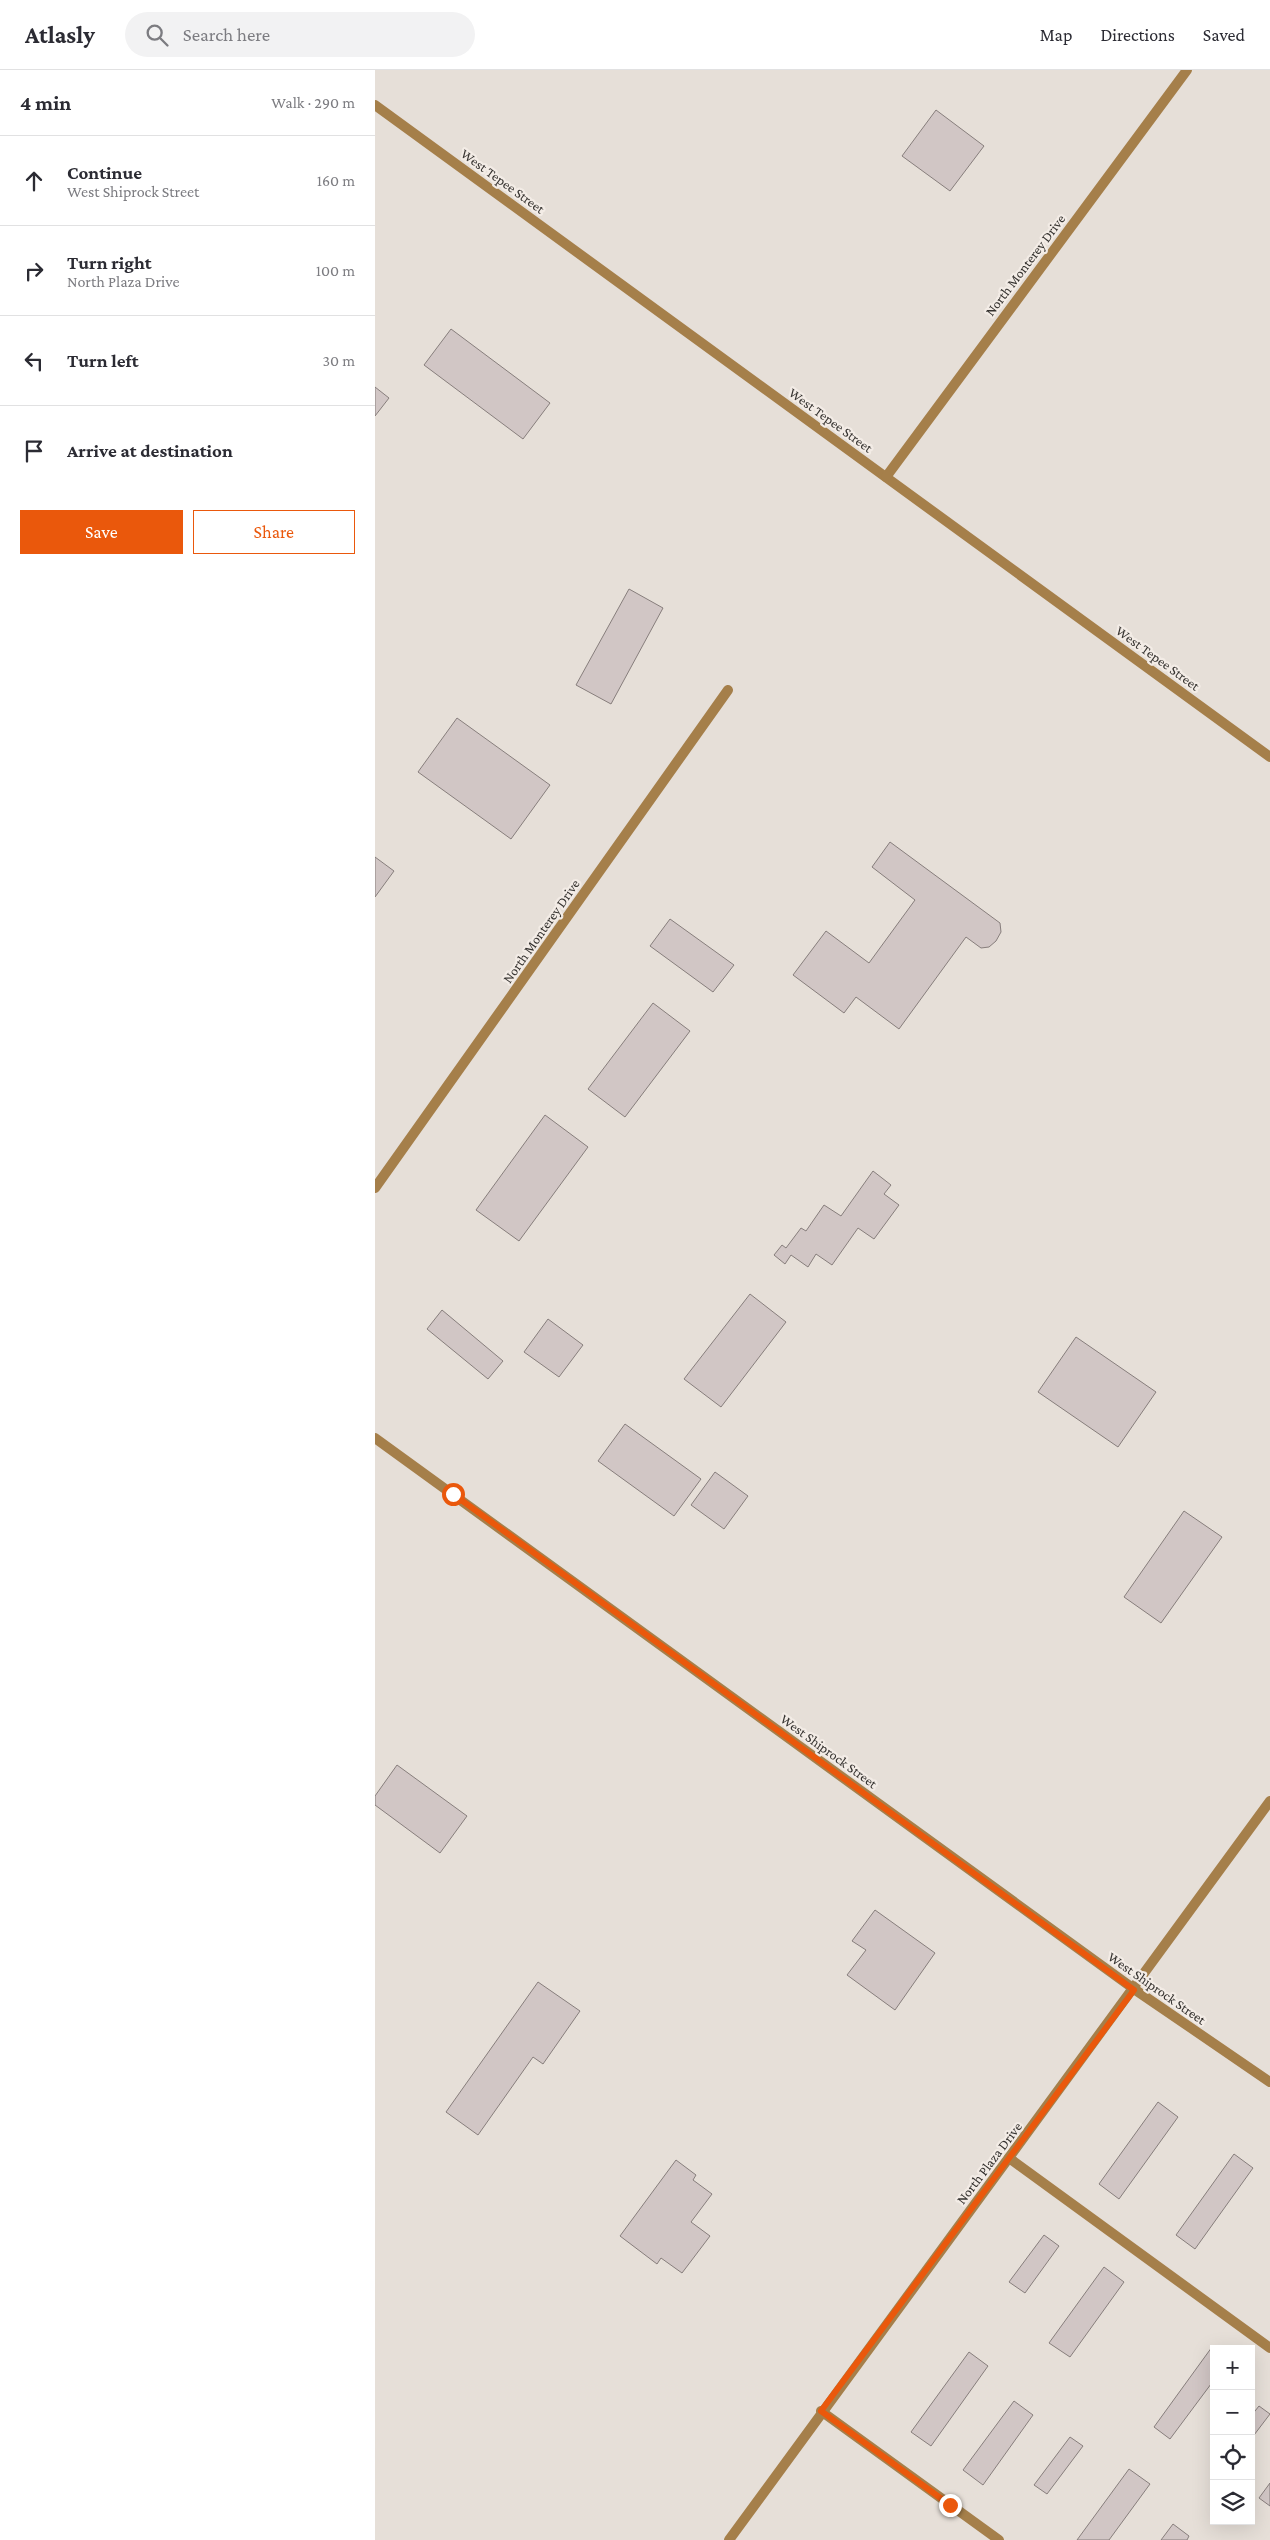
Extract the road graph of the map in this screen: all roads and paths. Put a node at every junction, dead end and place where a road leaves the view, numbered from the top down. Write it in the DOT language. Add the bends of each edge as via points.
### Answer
graph roads {
  1 [pos="1187,70"];
  2 [pos="375,105"];
  3 [pos="885,476"];
  4 [pos="729,690"];
  5 [pos="1270,757"];
  6 [pos="375,1188"];
  7 [pos="375,1438"];
  8 [pos="1270,1801"];
  9 [pos="1134,1990"];
  10 [pos="1270,2082"];
  11 [pos="1009,2158"];
  12 [pos="1270,2348"];
  13 [pos="821,2411"];
  14 [pos="729,2540"];
  15 [pos="999,2540"];
  1 -- 3 [label="street, North Monterey Drive"];
  2 -- 3 [label="street, West Tepee Street"];
  3 -- 5 [label="street, West Tepee Street"];
  4 -- 6 [label="street, North Monterey Drive"];
  7 -- 9 [label="street, West Shiprock Street"];
  8 -- 9 [label="street, North Plaza Drive"];
  9 -- 10 [label="street, West Shiprock Street"];
  9 -- 11 [label="street, North Plaza Drive"];
  11 -- 12 [label="street"];
  11 -- 13 [label="street, North Plaza Drive"];
  13 -- 14 [label="street, North Plaza Drive"];
  13 -- 15 [label="street"];
}
